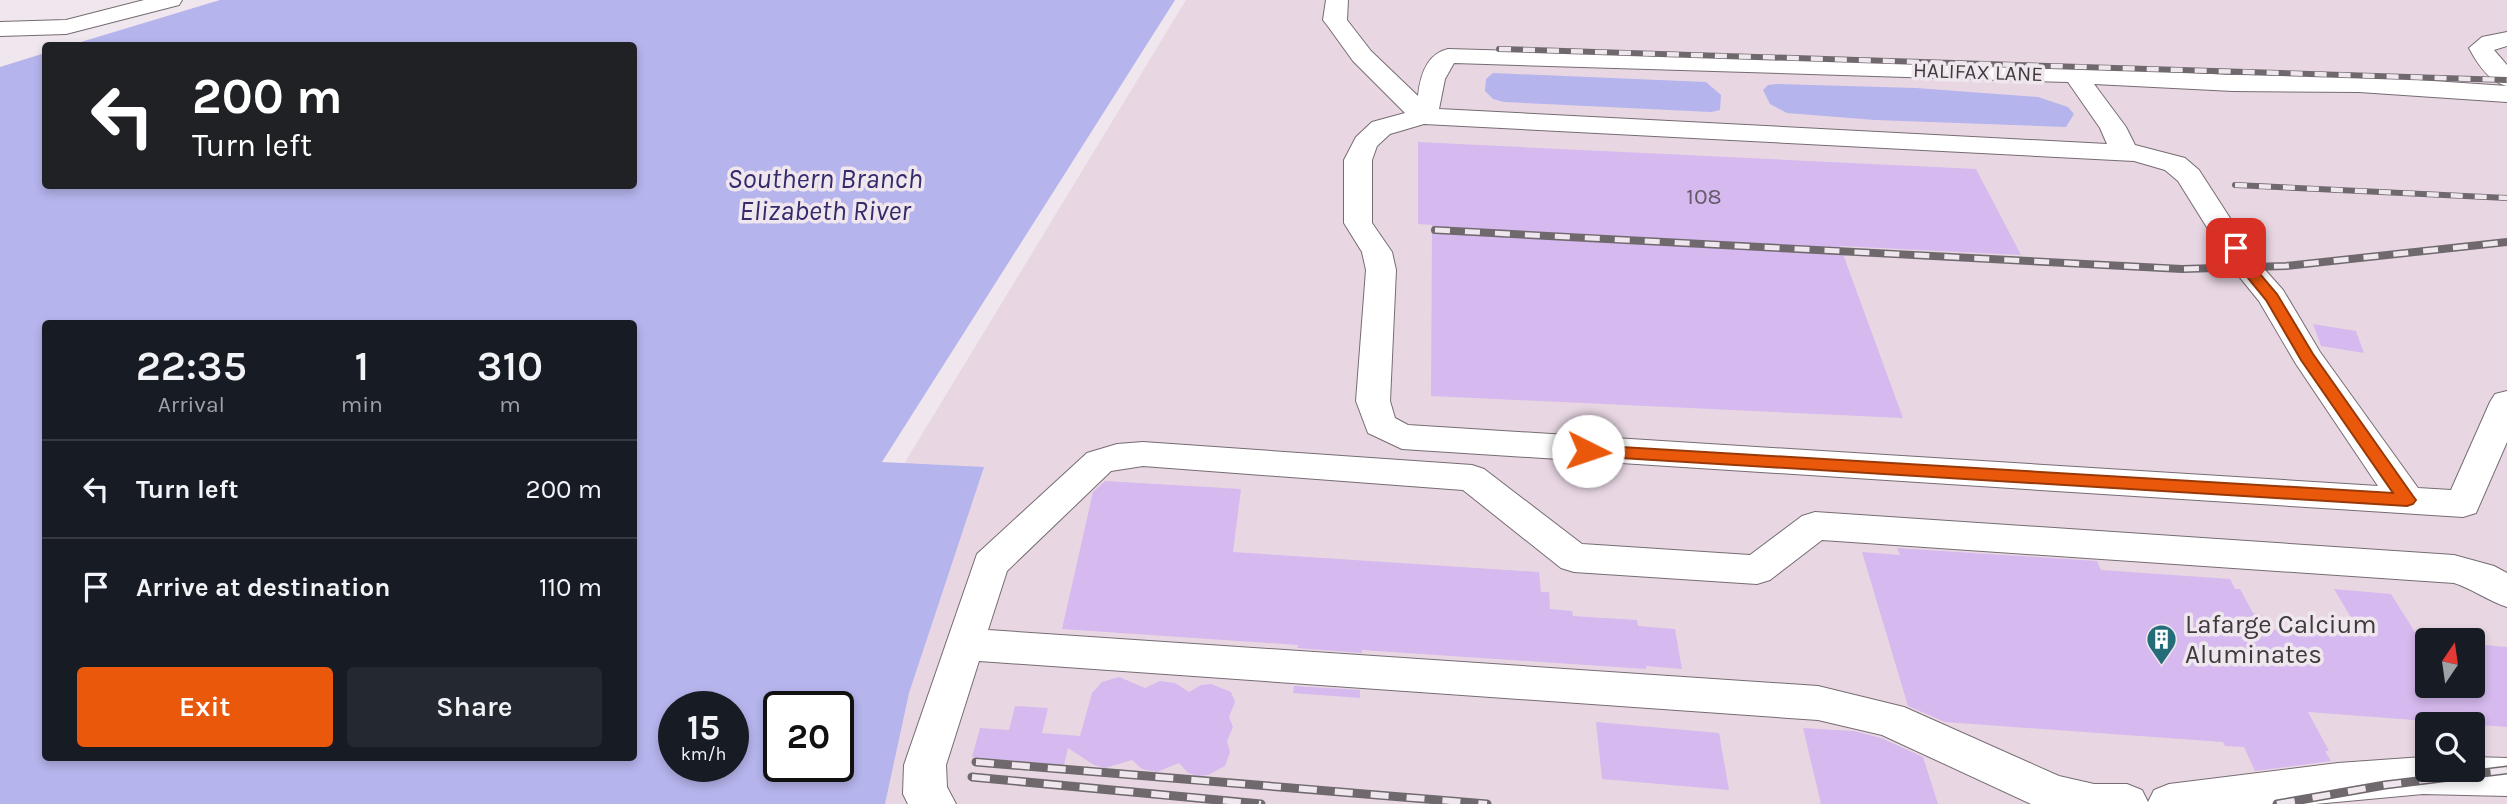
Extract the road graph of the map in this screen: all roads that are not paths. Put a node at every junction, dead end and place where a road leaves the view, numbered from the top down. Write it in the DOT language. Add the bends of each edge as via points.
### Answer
graph roads {
  1 [pos="171,0"];
  2 [pos="1337,0"];
  3 [pos="0,29"];
  4 [pos="2507,39"];
  5 [pos="2075,75"];
  6 [pos="2507,90"];
  7 [pos="1423,116"];
  8 [pos="2124,153"];
  9 [pos="2507,401"];
  10 [pos="2407,500"];
  11 [pos="2507,592"];
  12 [pos="964,644"];
  13 [pos="2507,777"];
  14 [pos="933,804"];
  15 [pos="2127,804"];
  16 [pos="2169,804"];
  1 -- 3 [label="street" via="66,27"];
  2 -- 7 [label="street" via="1335,20 1348,38"];
  4 -- 6 [label="street" via="2481,48"];
  5 -- 6 [label="street, HALIFAX LANE"];
  5 -- 7 [label="street, HALIFAX LANE" via="1448,56 1435,68 1430,104"];
  5 -- 8 [label="street" via="2113,127"];
  7 -- 8 [label="street"];
  7 -- 10 [label="street" via="1381,128 1365,143 1358,160 1359,223 1377,252 1381,270 1373,401 1380,425 1402,437"];
  8 -- 10 [label="street" via="2159,157 2189,176 2248,269 2272,297 2306,357"];
  9 -- 10 [label="street" via="2463,504"];
  11 -- 12 [label="street" via="2481,576 2454,569 1815,526 1757,570 1574,558 1472,478 1143,454 1099,463 990,564"];
  12 -- 14 [label="street" via="925,765 925,794"];
  12 -- 15 [label="street" via="1818,703 1889,719 2054,794"];
  13 -- 16 [label="street" via="2388,778"];
}
